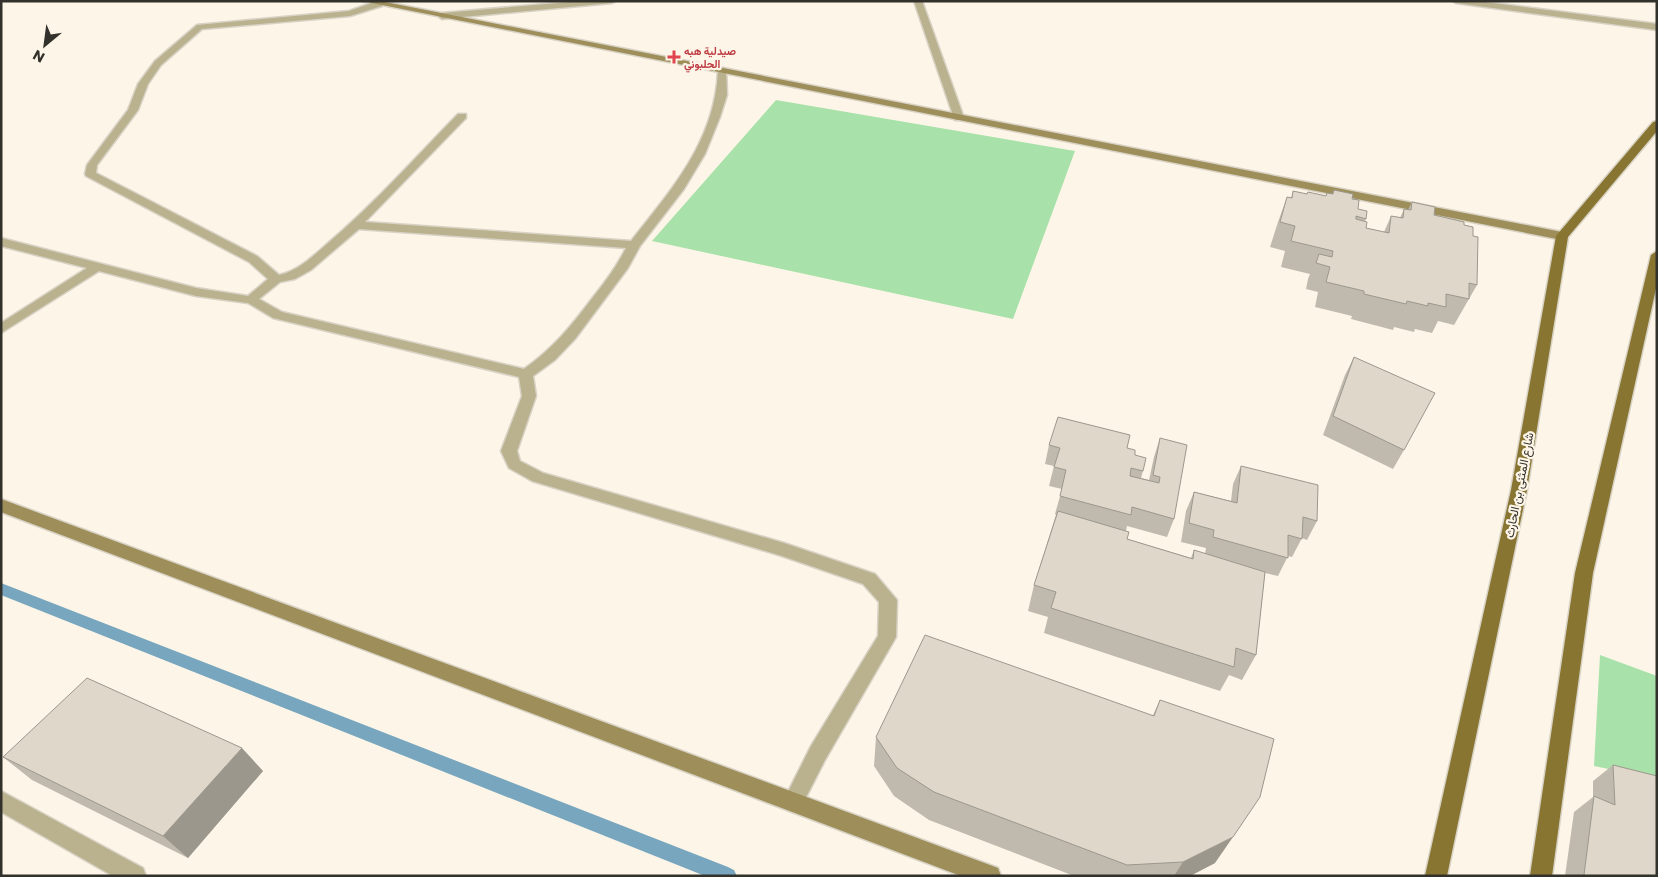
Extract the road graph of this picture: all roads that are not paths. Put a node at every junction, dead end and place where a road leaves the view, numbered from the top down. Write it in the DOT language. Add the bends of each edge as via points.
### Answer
graph roads {
  1 [pos="366,1"];
  2 [pos="611,1"];
  3 [pos="918,1"];
  4 [pos="1456,1"];
  5 [pos="380,3"];
  6 [pos="442,16"];
  7 [pos="1657,27"];
  8 [pos="723,71"];
  9 [pos="462,116"];
  10 [pos="959,118"];
  11 [pos="1657,124"];
  12 [pos="356,225"];
  13 [pos="1562,236"];
  14 [pos="1,242"];
  15 [pos="634,245"];
  16 [pos="1657,255"];
  17 [pos="96,267"];
  18 [pos="276,278"];
  19 [pos="251,300"];
  20 [pos="1,329"];
  21 [pos="526,374"];
  22 [pos="1,505"];
  23 [pos="1,801"];
  24 [pos="793,802"];
  25 [pos="135,876"];
  26 [pos="990,876"];
  27 [pos="1436,876"];
  28 [pos="1541,876"];
  1 -- 5 [label="main road"];
  2 -- 6 [label="street"];
  3 -- 10 [label="street"];
  4 -- 7 [label="street"];
  5 -- 6 [label="main road"];
  5 -- 18 [label="street" via="350,13 200,27 158,64 143,84 133,110 92,165 90,174 253,259"];
  6 -- 8 [label="main road"];
  8 -- 10 [label="main road"];
  8 -- 15 [label="street" via="722,95 700,154 678,189"];
  9 -- 12 [label="street"];
  10 -- 13 [label="main road"];
  11 -- 13 [label="main road"];
  12 -- 15 [label="street"];
  12 -- 18 [label="street" via="307,267 291,276"];
  13 -- 27 [label="main road, شارع المثنى بن الحارث" via="1519,490"];
  14 -- 17 [label="street"];
  15 -- 21 [label="street" via="624,265 570,336 550,357"];
  16 -- 28 [label="main road" via="1584,573"];
  17 -- 19 [label="street" via="196,292"];
  17 -- 20 [label="street"];
  18 -- 19 [label="street"];
  19 -- 21 [label="street" via="278,315"];
  21 -- 24 [label="street" via="529,396 509,451 514,464 538,477 784,550 869,580 888,600 887,637 818,753"];
  22 -- 24 [label="main road"];
  23 -- 25 [label="street"];
  24 -- 26 [label="main road"];
}
